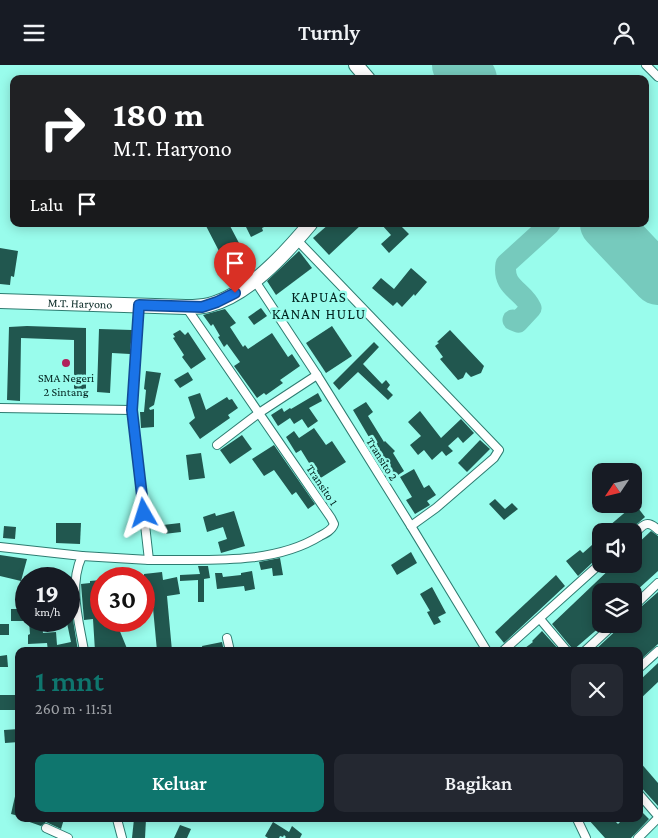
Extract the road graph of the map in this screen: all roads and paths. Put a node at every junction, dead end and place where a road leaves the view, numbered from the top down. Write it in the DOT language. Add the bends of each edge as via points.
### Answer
graph roads {
  1 [pos="356,65"];
  2 [pos="646,65"];
  3 [pos="365,75"];
  4 [pos="658,77"];
  5 [pos="308,227"];
  6 [pos="297,240"];
  7 [pos="255,281"];
  8 [pos="0,301"];
  9 [pos="139,305"];
  10 [pos="186,307"];
  11 [pos="317,375"];
  12 [pos="0,408"];
  13 [pos="132,410"];
  14 [pos="260,413"];
  15 [pos="217,445"];
  16 [pos="411,526"];
  17 [pos="642,526"];
  18 [pos="658,530"];
  19 [pos="0,547"];
  20 [pos="82,556"];
  21 [pos="149,560"];
  22 [pos="592,571"];
  23 [pos="658,583"];
  24 [pos="642,598"];
  25 [pos="540,619"];
  26 [pos="604,633"];
  27 [pos="227,638"];
  28 [pos="83,647"];
  29 [pos="229,647"];
  30 [pos="485,647"];
  31 [pos="508,647"];
  32 [pos="564,647"];
  33 [pos="589,647"];
  34 [pos="658,651"];
  35 [pos="643,664"];
  36 [pos="643,800"];
  37 [pos="658,817"];
  38 [pos="118,822"];
  39 [pos="578,822"];
  40 [pos="46,828"];
  41 [pos="68,838"];
  42 [pos="122,838"];
  43 [pos="586,838"];
  44 [pos="638,838"];
  1 -- 3 [label="highway"];
  2 -- 4 [label="street"];
  5 -- 6 [label="highway, M.T. Haryono"];
  6 -- 7 [label="highway, M.T. Haryono"];
  6 -- 16 [label="street" via="499,451"];
  7 -- 10 [label="highway, M.T. Haryono" via="210,305"];
  7 -- 11 [label="street, Transito 2"];
  8 -- 9 [label="highway, M.T. Haryono"];
  9 -- 10 [label="highway, M.T. Haryono"];
  9 -- 13 [label="street"];
  10 -- 14 [label="street, Transito 1"];
  11 -- 14 [label="street"];
  11 -- 16 [label="street, Transito 2"];
  12 -- 13 [label="street"];
  13 -- 21 [label="street"];
  14 -- 15 [label="street"];
  14 -- 21 [label="street, Transito 1" via="334,527 305,544 241,559"];
  16 -- 30 [label="street, Transito 2"];
  17 -- 18 [label="street" via="652,524"];
  19 -- 20 [label="street"];
  20 -- 21 [label="street"];
  20 -- 28 [label="street" via="75,597"];
  22 -- 25 [label="street"];
  23 -- 24 [label="street"];
  25 -- 31 [label="street"];
  25 -- 32 [label="street"];
  26 -- 33 [label="street"];
  27 -- 29 [label="street"];
  34 -- 35 [label="street"];
  36 -- 37 [label="street"];
  37 -- 44 [label="street"];
  38 -- 42 [label="street"];
  39 -- 43 [label="street"];
  40 -- 41 [label="street"];
}
